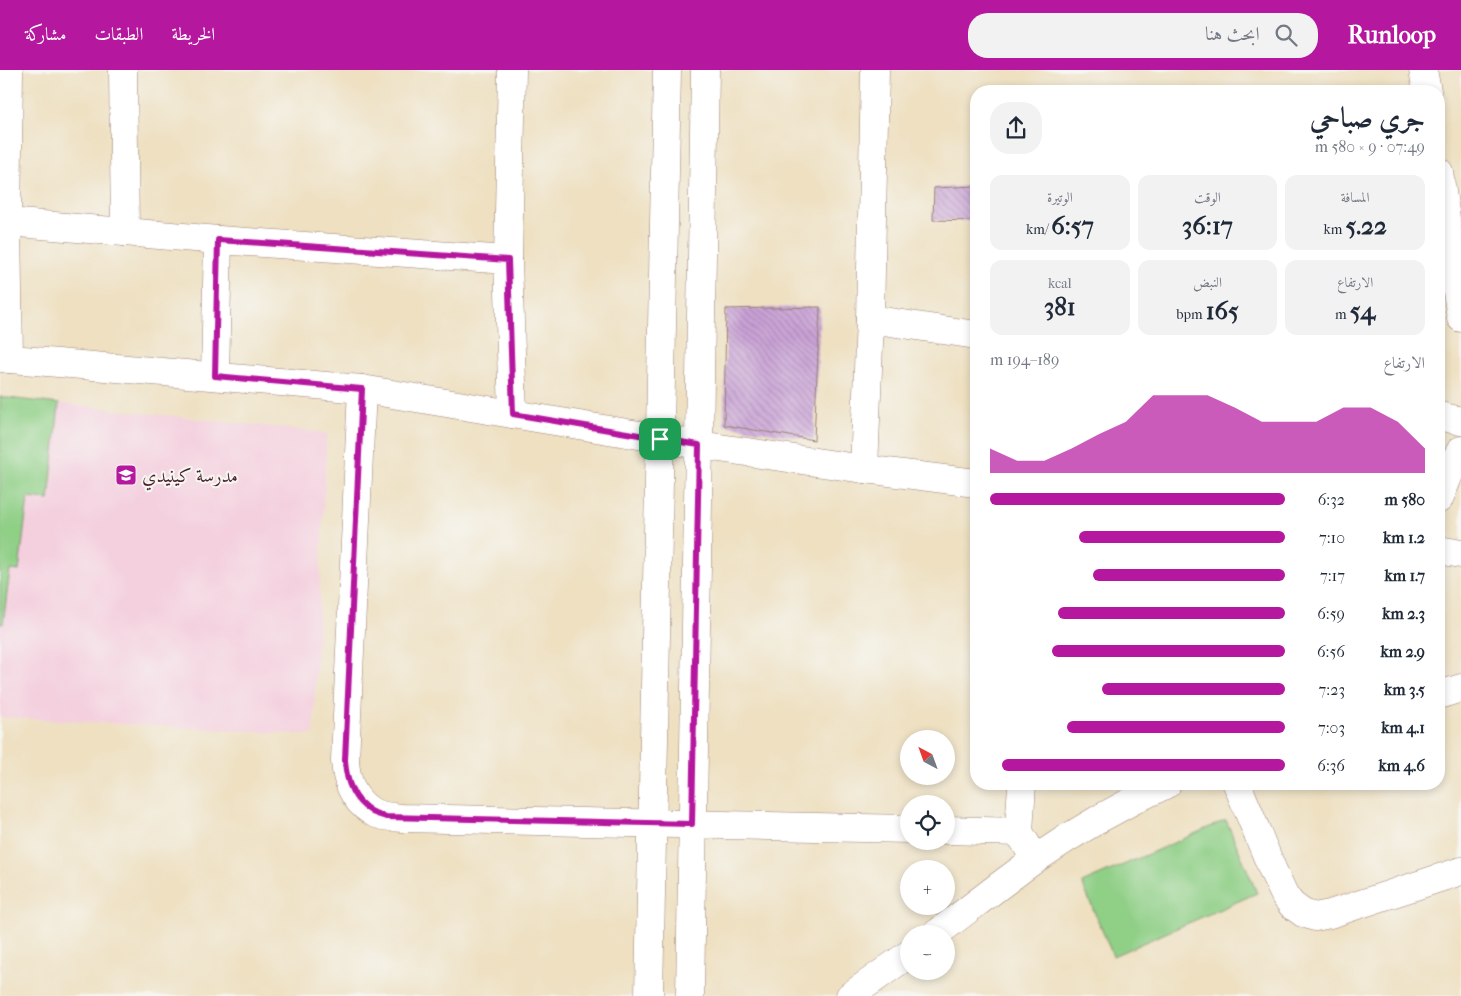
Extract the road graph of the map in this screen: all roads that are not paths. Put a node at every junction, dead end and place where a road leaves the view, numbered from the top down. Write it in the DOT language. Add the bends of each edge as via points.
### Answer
graph roads {
  1 [pos="9,70"];
  2 [pos="123,70"];
  3 [pos="512,70"];
  4 [pos="667,70"];
  5 [pos="706,70"];
  6 [pos="875,70"];
  7 [pos="1423,70"];
  8 [pos="1425,85"];
  9 [pos="1445,212"];
  10 [pos="7,222"];
  11 [pos="125,232"];
  12 [pos="218,240"];
  13 [pos="508,260"];
  14 [pos="1461,318"];
  15 [pos="870,319"];
  16 [pos="970,334"];
  17 [pos="5,359"];
  18 [pos="215,376"];
  19 [pos="362,389"];
  20 [pos="513,414"];
  21 [pos="1445,417"];
  22 [pos="1461,421"];
  23 [pos="660,439"];
  24 [pos="699,445"];
  25 [pos="1461,450"];
  26 [pos="864,469"];
  27 [pos="970,482"];
  28 [pos="1445,484"];
  29 [pos="1445,551"];
  30 [pos="1461,554"];
  31 [pos="1461,688"];
  32 [pos="1445,694"];
  33 [pos="1022,790"];
  34 [pos="1154,790"];
  35 [pos="1239,790"];
  36 [pos="652,822"];
  37 [pos="692,824"];
  38 [pos="900,829"];
  39 [pos="955,830"];
  40 [pos="1019,832"];
  41 [pos="1035,859"];
  42 [pos="1461,871"];
  43 [pos="948,925"];
  44 [pos="900,960"];
  45 [pos="649,996"];
  46 [pos="690,996"];
  47 [pos="850,996"];
  1 -- 10 [label="street"];
  2 -- 11 [label="street"];
  3 -- 13 [label="street"];
  4 -- 23 [label="street"];
  5 -- 24 [label="street"];
  6 -- 15 [label="street"];
  7 -- 8 [label="street"];
  9 -- 14 [label="street"];
  10 -- 11 [label="street"];
  10 -- 17 [label="street"];
  11 -- 12 [label="street"];
  12 -- 13 [label="street"];
  12 -- 18 [label="street"];
  13 -- 20 [label="street"];
  15 -- 16 [label="street"];
  15 -- 26 [label="street"];
  17 -- 18 [label="street"];
  18 -- 19 [label="street"];
  19 -- 20 [label="street"];
  19 -- 36 [label="street" via="345,760 351,788 360,802 372,812 386,817"];
  20 -- 23 [label="street"];
  21 -- 22 [label="street"];
  23 -- 24 [label="street"];
  23 -- 36 [label="street"];
  24 -- 26 [label="street"];
  24 -- 37 [label="street"];
  25 -- 28 [label="street"];
  26 -- 27 [label="street"];
  29 -- 30 [label="street"];
  31 -- 32 [label="street"];
  33 -- 40 [label="street"];
  34 -- 41 [label="street"];
  35 -- 42 [label="street" via="1285,896 1303,914 1315,917 1330,914"];
  36 -- 37 [label="street"];
  36 -- 45 [label="street"];
  37 -- 38 [label="street"];
  37 -- 46 [label="street"];
  39 -- 40 [label="street"];
  40 -- 41 [label="street"];
  41 -- 43 [label="street"];
  44 -- 47 [label="street"];
}
